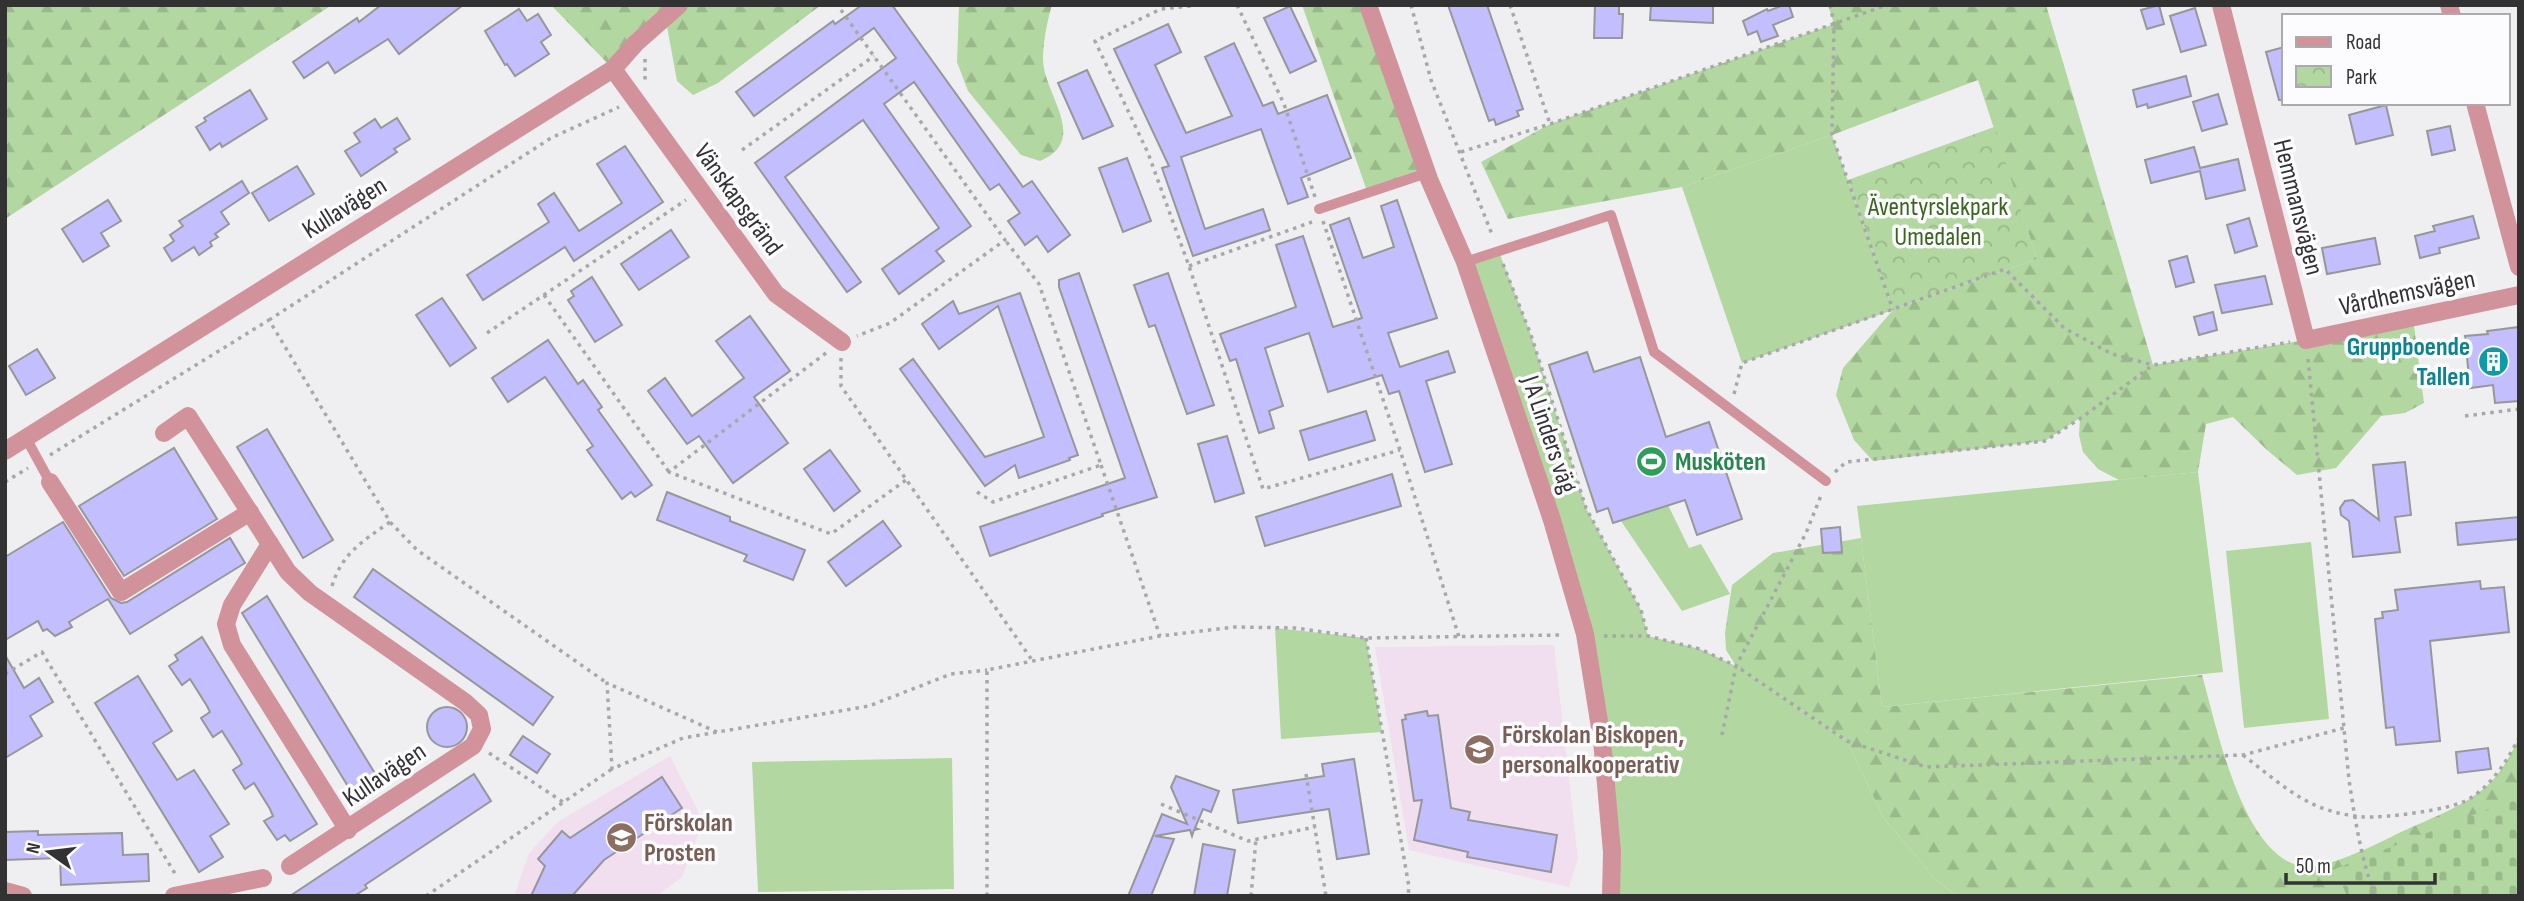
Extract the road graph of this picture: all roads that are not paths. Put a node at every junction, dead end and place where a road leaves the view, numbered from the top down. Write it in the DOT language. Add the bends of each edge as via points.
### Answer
graph roads {
  1 [pos="679,5"];
  2 [pos="1368,5"];
  3 [pos="2221,5"];
  4 [pos="613,69"];
  5 [pos="2476,105"];
  6 [pos="1427,173"];
  7 [pos="1319,209"];
  8 [pos="1465,262"];
  9 [pos="2519,267"];
  10 [pos="2519,295"];
  11 [pos="2306,340"];
  12 [pos="842,342"];
  13 [pos="164,433"];
  14 [pos="26,438"];
  15 [pos="5,451"];
  16 [pos="1826,481"];
  17 [pos="50,482"];
  18 [pos="250,512"];
  19 [pos="270,544"];
  20 [pos="348,830"];
  21 [pos="290,866"];
  22 [pos="263,878"];
  23 [pos="5,891"];
  24 [pos="181,895"];
  25 [pos="23,896"];
  26 [pos="1611,896"];
  1 -- 4 [label="street, Kullavägen"];
  2 -- 6 [label="street, J A Linders väg"];
  3 -- 11 [label="street, Hemmansvägen"];
  4 -- 12 [label="street, Vänskapsgränd" via="776,294"];
  4 -- 14 [label="street, Kullavägen"];
  5 -- 9 [label="street"];
  6 -- 7 [label="lane"];
  6 -- 8 [label="street, J A Linders väg"];
  8 -- 16 [label="lane" via="1611,215 1654,352"];
  8 -- 26 [label="street, J A Linders väg" via="1552,520 1585,634 1602,740 1612,852"];
  10 -- 11 [label="street, Vårdhemsvägen"];
  13 -- 18 [label="street" via="188,416"];
  14 -- 15 [label="street, Kullavägen"];
  14 -- 17 [label="lane"];
  17 -- 18 [label="street" via="121,592"];
  18 -- 19 [label="street"];
  19 -- 20 [label="street, Kullavägen" via="232,605 226,624 232,645"];
  19 -- 20 [label="street, Kullavägen" via="288,572 310,593 479,715 482,729 474,743"];
  20 -- 21 [label="street, Kullavägen"];
  22 -- 24 [label="street"];
  23 -- 25 [label="street"];
}
